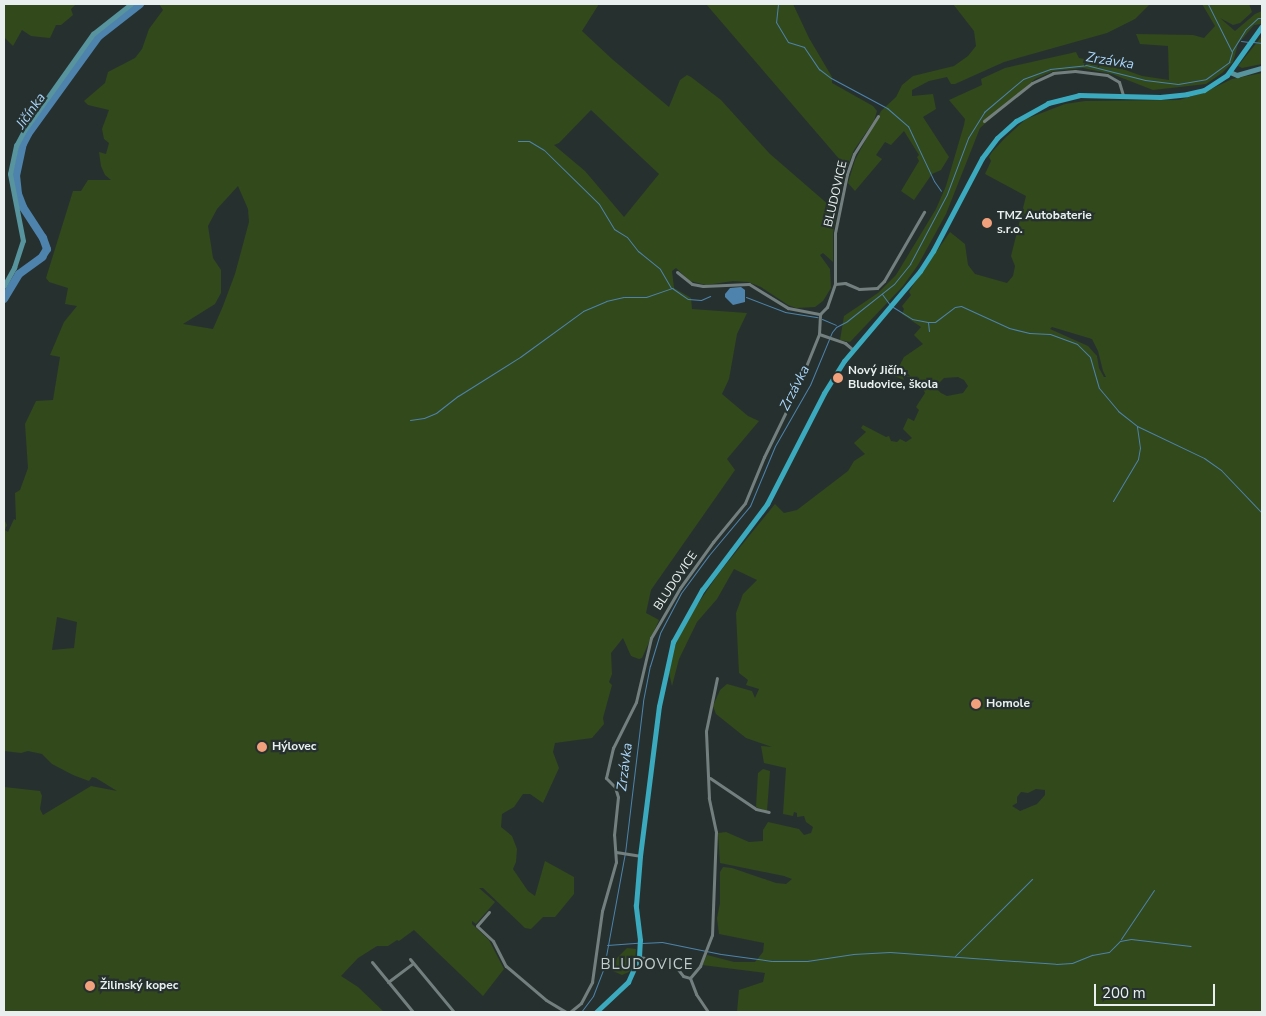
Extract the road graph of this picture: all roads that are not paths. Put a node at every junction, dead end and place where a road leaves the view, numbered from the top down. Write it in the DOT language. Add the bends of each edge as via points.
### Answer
graph roads {
  1 [pos="131,4"];
  2 [pos="1262,26"];
  3 [pos="1262,68"];
  4 [pos="1230,72"];
  5 [pos="1123,95"];
  6 [pos="878,116"];
  7 [pos="984,121"];
  8 [pos="924,212"];
  9 [pos="677,272"];
  10 [pos="835,284"];
  11 [pos="4,286"];
  12 [pos="820,314"];
  13 [pos="821,334"];
  14 [pos="852,350"];
  15 [pos="717,678"];
  16 [pos="710,778"];
  17 [pos="769,812"];
  18 [pos="618,852"];
  19 [pos="640,856"];
  20 [pos="489,912"];
  21 [pos="639,957"];
  22 [pos="410,959"];
  23 [pos="372,962"];
  24 [pos="413,963"];
  25 [pos="690,978"];
  26 [pos="388,982"];
  27 [pos="414,1012"];
  28 [pos="454,1012"];
  29 [pos="568,1012"];
  30 [pos="596,1012"];
  31 [pos="708,1012"];
  1 -- 11 [label="street" via="93,34 24,131 11,158 12,192 23,241"];
  2 -- 4 [label="main road"];
  3 -- 4 [label="street" via="1236,75"];
  4 -- 5 [label="main road" via="1212,86 1192,93 1160,97"];
  5 -- 7 [label="street" via="1119,82 1107,75 1074,71 1053,73 1032,83"];
  5 -- 14 [label="main road" via="1055,100 1030,111 1004,131 982,158 920,271"];
  6 -- 10 [label="street, BLUDOVICE" via="854,154 847,174 835,233"];
  8 -- 10 [label="street" via="879,286 871,290 846,283"];
  9 -- 12 [label="street" via="692,284 703,286 749,284 788,308"];
  10 -- 12 [label="street, BLUDOVICE" via="827,307"];
  12 -- 13 [label="street, BLUDOVICE"];
  13 -- 14 [label="street" via="846,344"];
  13 -- 18 [label="street, BLUDOVICE" via="745,503 680,588 652,638 636,702 612,748 606,778 615,787 618,797 614,835"];
  14 -- 19 [label="main road" via="828,387 767,504 702,590 677,632 660,698"];
  15 -- 16 [label="street" via="707,722"];
  16 -- 17 [label="street" via="756,809"];
  16 -- 25 [label="street" via="709,798 716,832 712,935 700,966"];
  18 -- 19 [label="street"];
  18 -- 29 [label="street, BLUDOVICE" via="602,911 592,982 580,1003"];
  19 -- 21 [label="main road" via="636,906"];
  20 -- 29 [label="street, BLUDOVICE" via="477,926 493,941 506,966 546,1000"];
  21 -- 25 [label="street" via="674,963 682,976"];
  21 -- 30 [label="main road" via="628,982"];
  22 -- 24 [label="street"];
  23 -- 26 [label="street"];
  24 -- 26 [label="street"];
  24 -- 28 [label="street"];
  25 -- 31 [label="street"];
  26 -- 27 [label="street"];
}
